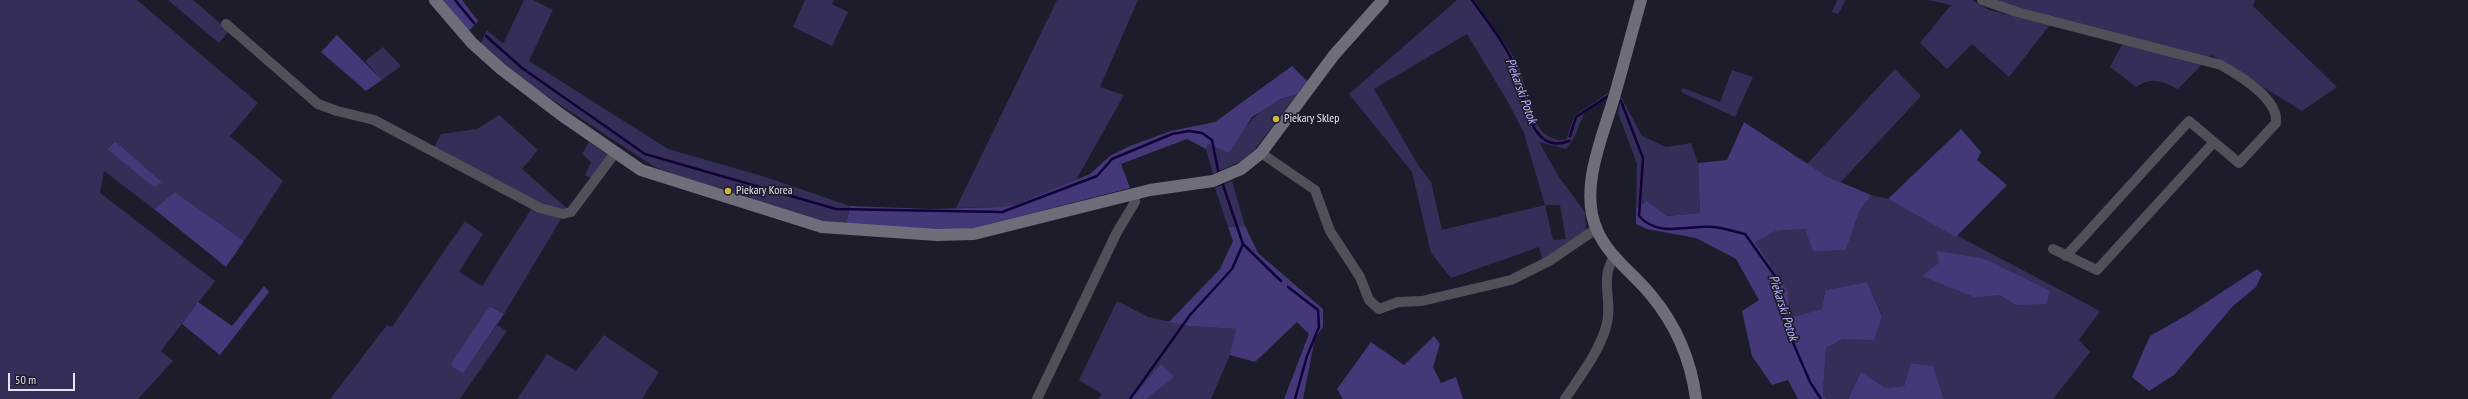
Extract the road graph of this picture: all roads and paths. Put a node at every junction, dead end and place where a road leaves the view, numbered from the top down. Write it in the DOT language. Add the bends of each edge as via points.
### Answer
graph roads {
  1 [pos="435,0"];
  2 [pos="1383,0"];
  3 [pos="1641,0"];
  4 [pos="1982,0"];
  5 [pos="226,24"];
  6 [pos="2214,142"];
  7 [pos="615,153"];
  8 [pos="1261,153"];
  9 [pos="1134,194"];
  10 [pos="1596,229"];
  11 [pos="2053,249"];
  12 [pos="1615,256"];
  13 [pos="2066,256"];
  14 [pos="1037,399"];
  15 [pos="1565,399"];
  16 [pos="1696,399"];
  1 -- 7 [label="street" via="472,43 501,69"];
  2 -- 8 [label="street" via="1334,55"];
  3 -- 10 [label="street" via="1596,157 1592,189 1592,215"];
  4 -- 6 [label="street" via="2016,12 2221,65 2244,78 2275,108 2276,123 2239,163"];
  5 -- 7 [label="street" via="318,104 374,120 540,208 563,214 571,212"];
  6 -- 13 [label="street" via="2097,270"];
  6 -- 13 [label="street" via="2189,121"];
  7 -- 9 [label="street" via="641,170 801,222 822,227 874,232 974,234"];
  8 -- 9 [label="street" via="1251,163 1213,180"];
  8 -- 10 [label="street" via="1315,190 1330,231 1360,277 1369,300 1379,309 1398,302 1422,301 1511,280 1549,262"];
  9 -- 14 [label="street" via="1135,202 1117,232"];
  10 -- 12 [label="street"];
  11 -- 13 [label="street"];
  12 -- 15 [label="street" via="1605,276 1609,313 1606,326 1591,360"];
  12 -- 16 [label="street" via="1651,294 1678,335 1693,375"];
}
